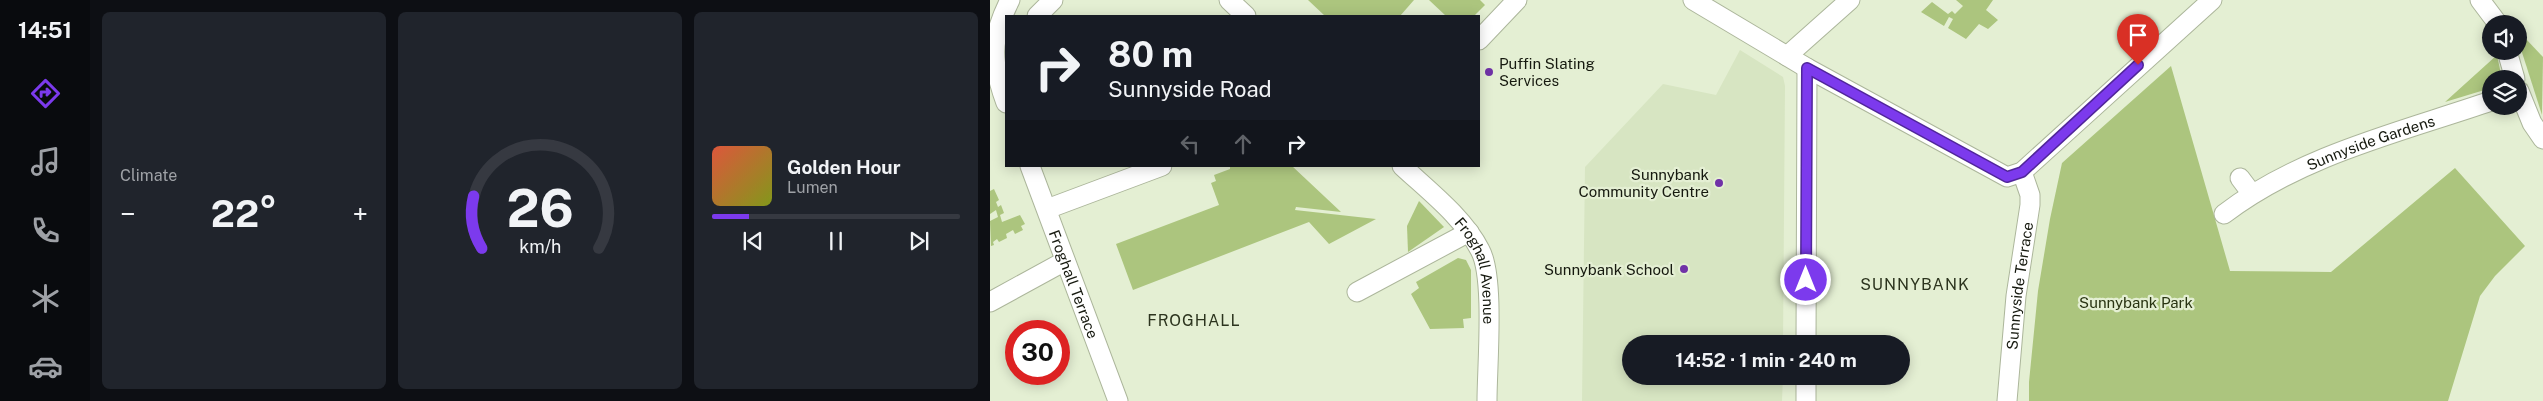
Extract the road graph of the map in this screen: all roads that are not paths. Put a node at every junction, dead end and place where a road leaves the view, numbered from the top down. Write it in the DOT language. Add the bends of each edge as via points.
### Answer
graph roads {
  1 [pos="1010,0"];
  2 [pos="1053,0"];
  3 [pos="1229,0"];
  4 [pos="1516,0"];
  5 [pos="1693,0"];
  6 [pos="1850,0"];
  7 [pos="2212,0"];
  8 [pos="2480,0"];
  9 [pos="1038,15"];
  10 [pos="1245,15"];
  11 [pos="2491,15"];
  12 [pos="1480,39"];
  13 [pos="1005,49"];
  14 [pos="1787,56"];
  15 [pos="992,61"];
  16 [pos="1807,68"];
  17 [pos="1005,100"];
  18 [pos="2482,104"];
  19 [pos="2527,113"];
  20 [pos="2543,139"];
  21 [pos="1030,167"];
  22 [pos="1159,167"];
  23 [pos="1403,167"];
  24 [pos="2022,172"];
  25 [pos="2240,178"];
  26 [pos="2252,194"];
  27 [pos="1047,209"];
  28 [pos="2224,214"];
  29 [pos="1469,232"];
  30 [pos="1065,261"];
  31 [pos="1357,292"];
  32 [pos="990,302"];
  33 [pos="1806,335"];
  34 [pos="1806,385"];
  35 [pos="1118,401"];
  36 [pos="1487,401"];
  37 [pos="1806,401"];
  38 [pos="2007,401"];
  1 -- 15 [label="street" via="996,29"];
  2 -- 9 [label="street"];
  3 -- 10 [label="street"];
  4 -- 12 [label="street"];
  5 -- 14 [label="street"];
  6 -- 14 [label="street"];
  7 -- 24 [label="street"];
  8 -- 11 [label="street"];
  13 -- 15 [label="street"];
  14 -- 16 [label="street"];
  15 -- 17 [label="street"];
  16 -- 24 [label="street" via="1999,174 2007,177"];
  16 -- 33 [label="street"];
  18 -- 26 [label="street, Sunnyside Gardens" via="2326,158"];
  19 -- 20 [label="street"];
  21 -- 27 [label="street, Froghall Terrace"];
  22 -- 27 [label="street"];
  23 -- 29 [label="street, Froghall Avenue"];
  24 -- 38 [label="street, Sunnyside Terrace" via="2030,205 2016,296"];
  25 -- 26 [label="street"];
  26 -- 28 [label="street, Sunnyside Gardens"];
  27 -- 30 [label="street, Froghall Terrace"];
  29 -- 31 [label="street"];
  29 -- 36 [label="street, Froghall Avenue" via="1481,251 1488,282"];
  30 -- 32 [label="street"];
  30 -- 35 [label="street, Froghall Terrace"];
  34 -- 37 [label="street"];
}
